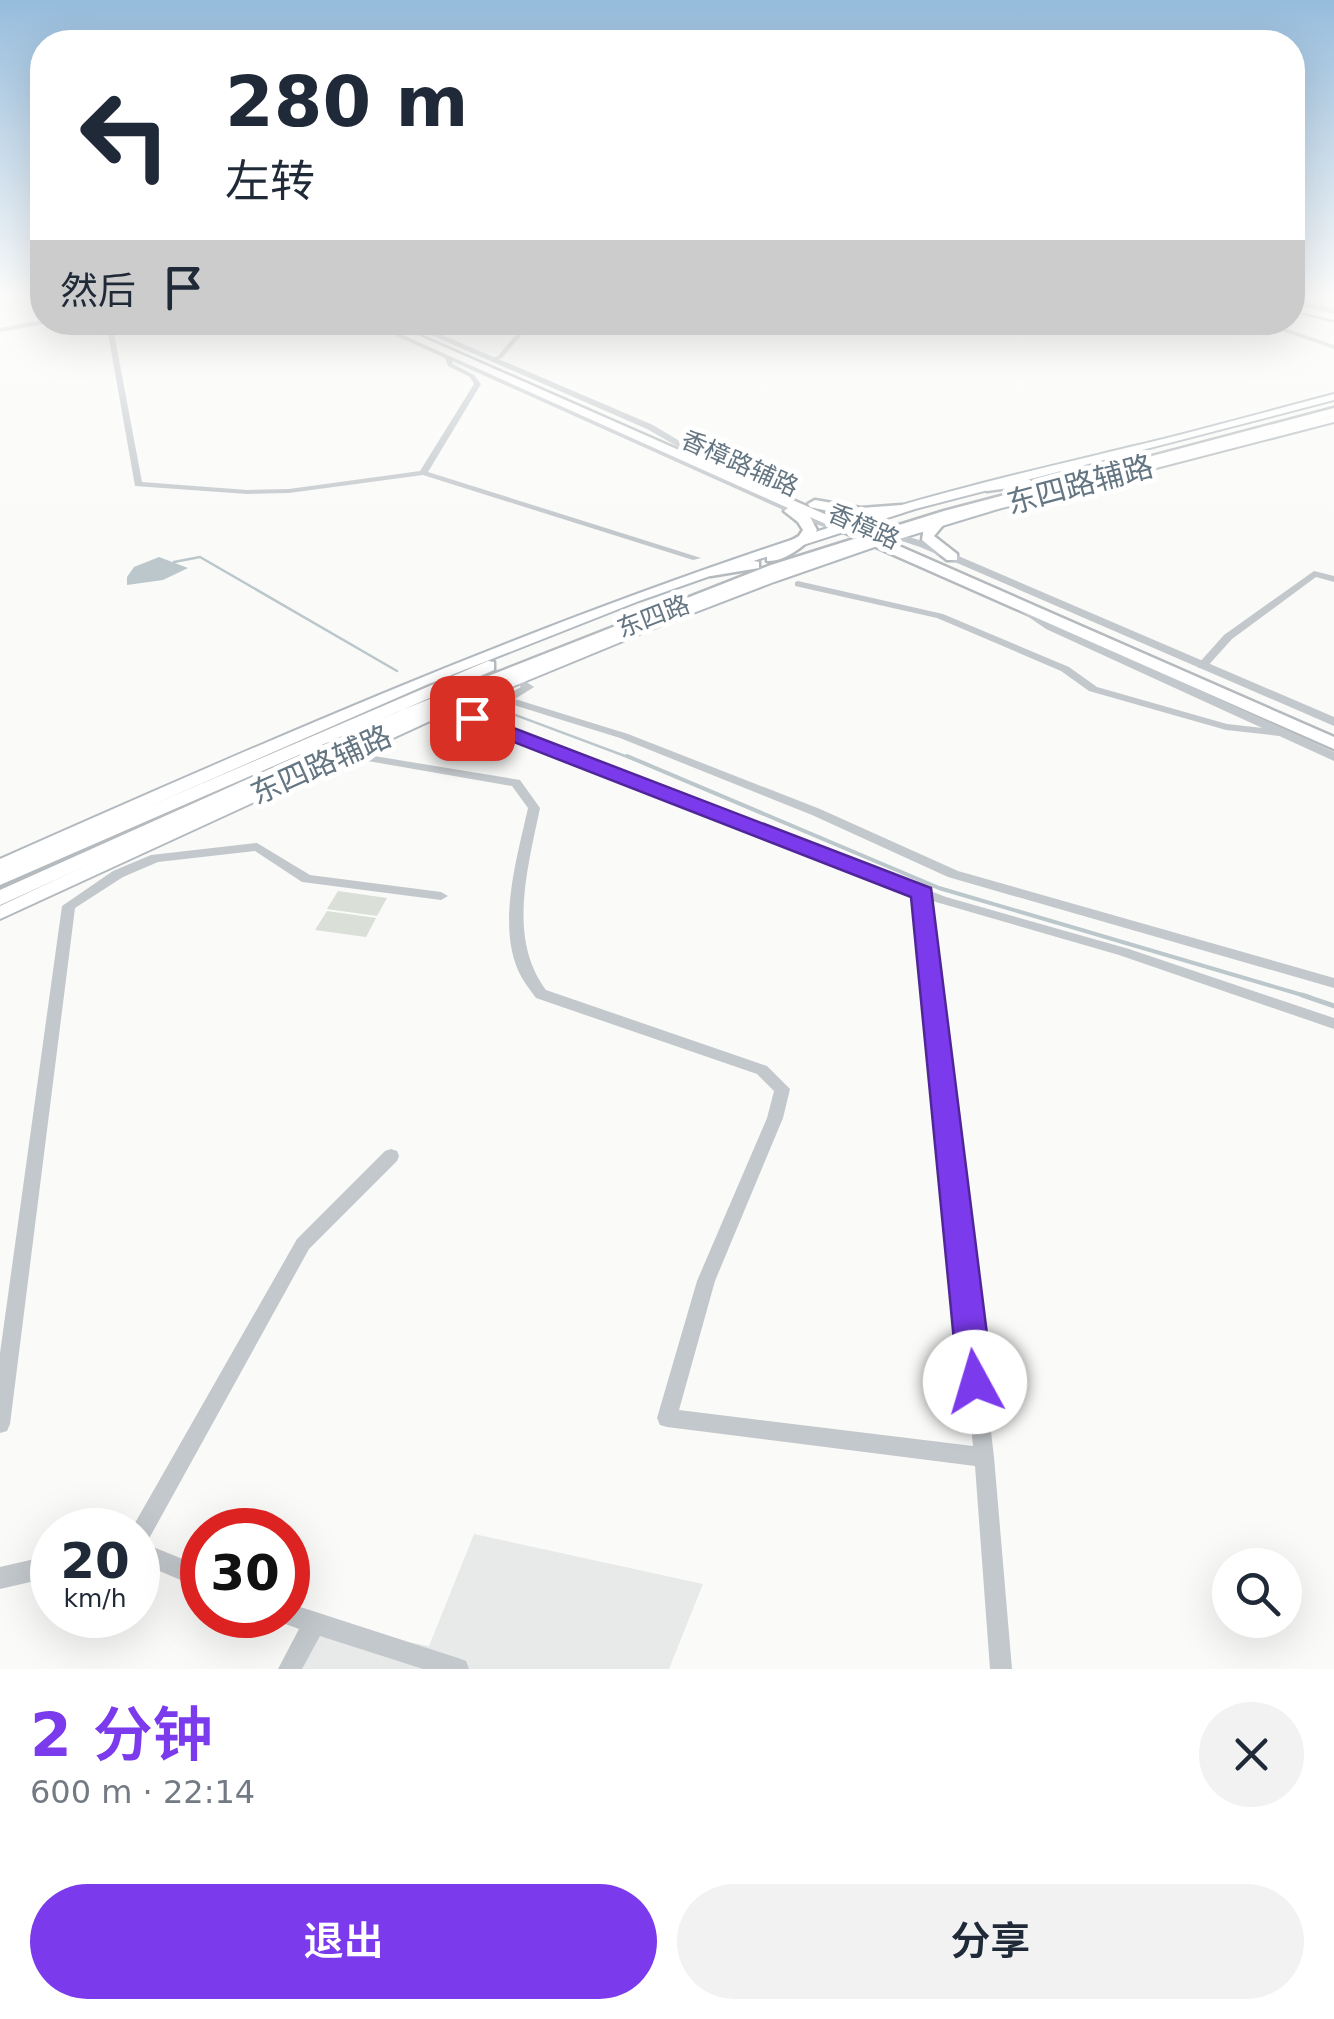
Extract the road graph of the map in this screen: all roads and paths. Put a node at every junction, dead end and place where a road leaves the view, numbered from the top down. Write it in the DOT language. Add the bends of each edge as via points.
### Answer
graph roads {
  1 [pos="118,373"];
  2 [pos="466,373"];
  3 [pos="482,373"];
  4 [pos="490,373"];
  5 [pos="512,373"];
  6 [pos="522,373"];
  7 [pos="1334,400"];
  8 [pos="1334,415"];
  9 [pos="682,446"];
  10 [pos="423,474"];
  11 [pos="1033,482"];
  12 [pos="987,486"];
  13 [pos="1052,492"];
  14 [pos="1007,498"];
  15 [pos="812,503"];
  16 [pos="971,508"];
  17 [pos="902,509"];
  18 [pos="792,510"];
  19 [pos="938,523"];
  20 [pos="866,532"];
  21 [pos="800,541"];
  22 [pos="952,557"];
  23 [pos="696,558"];
  24 [pos="827,559"];
  25 [pos="763,562"];
  26 [pos="931,566"];
  27 [pos="710,572"];
  28 [pos="1334,578"];
  29 [pos="758,584"];
  30 [pos="798,584"];
  31 [pos="716,592"];
  32 [pos="1016,604"];
  33 [pos="1202,666"];
  34 [pos="516,679"];
  35 [pos="508,700"];
  36 [pos="1334,722"];
  37 [pos="1334,731"];
  38 [pos="1280,733"];
  39 [pos="1334,744"];
  40 [pos="362,757"];
  41 [pos="1334,757"];
  42 [pos="0,866"];
  43 [pos="0,878"];
  44 [pos="922,893"];
  45 [pos="441,896"];
  46 [pos="0,898"];
  47 [pos="0,913"];
  48 [pos="1334,984"];
  49 [pos="1334,1024"];
  50 [pos="391,1156"];
  51 [pos="0,1424"];
  52 [pos="984,1457"];
  53 [pos="155,1508"];
  54 [pos="30,1571"];
  55 [pos="0,1578"];
  56 [pos="310,1623"];
  57 [pos="314,1625"];
  58 [pos="289,1669"];
  59 [pos="458,1669"];
  60 [pos="1002,1669"];
  1 -- 10 [label="street" via="138,484 261,492"];
  2 -- 10 [label="street" via="478,384"];
  3 -- 18 [label="street, 香樟路辅路"];
  4 -- 20 [label="main road, 香樟路"];
  5 -- 9 [label="main road, 香樟路"];
  6 -- 9 [label="street"];
  7 -- 11 [label="main road, 东四路"];
  7 -- 12 [label="main road, 东四路辅路"];
  8 -- 13 [label="main road, 东四路辅路"];
  8 -- 14 [label="main road, 东四路"];
  9 -- 15 [label="main road, 香樟路"];
  10 -- 23 [label="street"];
  11 -- 12 [label="main road"];
  11 -- 20 [label="main road, 东四路"];
  12 -- 17 [label="main road, 东四路辅路"];
  13 -- 14 [label="main road"];
  13 -- 19 [label="main road, 东四路辅路"];
  14 -- 16 [label="main road, 东四路"];
  15 -- 17 [label="main road" via="861,512"];
  15 -- 20 [label="main road, 香樟路"];
  16 -- 19 [label="main road"];
  16 -- 20 [label="main road, 东四路"];
  17 -- 20 [label="main road, 东四路辅路"];
  18 -- 20 [label="street, 香樟路辅路"];
  18 -- 21 [label="main road" via="809,526"];
  19 -- 20 [label="main road, 东四路辅路"];
  19 -- 22 [label="main road" via="927,536"];
  20 -- 21 [label="main road, 东四路辅路"];
  20 -- 22 [label="street, 香樟路辅路"];
  20 -- 24 [label="main road, 东四路辅路"];
  20 -- 25 [label="main road, 东四路"];
  20 -- 26 [label="main road, 香樟路"];
  20 -- 31 [label="main road, 东四路"];
  20 -- 37 [label="main road, 香樟路"];
  21 -- 25 [label="main road"];
  21 -- 27 [label="main road, 东四路辅路"];
  22 -- 33 [label="street, 香樟路辅路"];
  24 -- 26 [label="main road" via="884,554"];
  24 -- 29 [label="main road, 东四路辅路"];
  25 -- 27 [label="main road"];
  25 -- 43 [label="main road, 东四路" via="425,691"];
  26 -- 32 [label="main road, 香樟路"];
  27 -- 42 [label="main road, 东四路辅路" via="433,677"];
  28 -- 33 [label="street" via="1314,574 1228,637"];
  29 -- 31 [label="main road"];
  29 -- 34 [label="main road, 东四路辅路"];
  30 -- 38 [label="street" via="940,616 1065,669 1092,689 1226,726"];
  31 -- 46 [label="main road, 东四路" via="403,716"];
  32 -- 38 [label="street, 香樟路"];
  32 -- 39 [label="main road, 香樟路"];
  33 -- 36 [label="street, 香樟路辅路"];
  34 -- 35 [label="street" via="529,687"];
  34 -- 47 [label="main road, 东四路辅路"];
  35 -- 44 [label="street" via="472,718"];
  35 -- 48 [label="street" via="624,736 953,874"];
  38 -- 41 [label="street, 香樟路"];
  40 -- 52 [label="street" via="516,784 534,808 514,904 526,980 541,994 762,1070 782,1089 706,1281 666,1418"];
  44 -- 49 [label="street"];
  44 -- 52 [label="street"];
  45 -- 51 [label="street" via="306,879 257,847 156,858 70,906"];
  50 -- 53 [label="street" via="303,1244"];
  52 -- 60 [label="street"];
  54 -- 55 [label="street"];
  56 -- 57 [label="street"];
  57 -- 58 [label="street"];
  57 -- 59 [label="street"];
}
